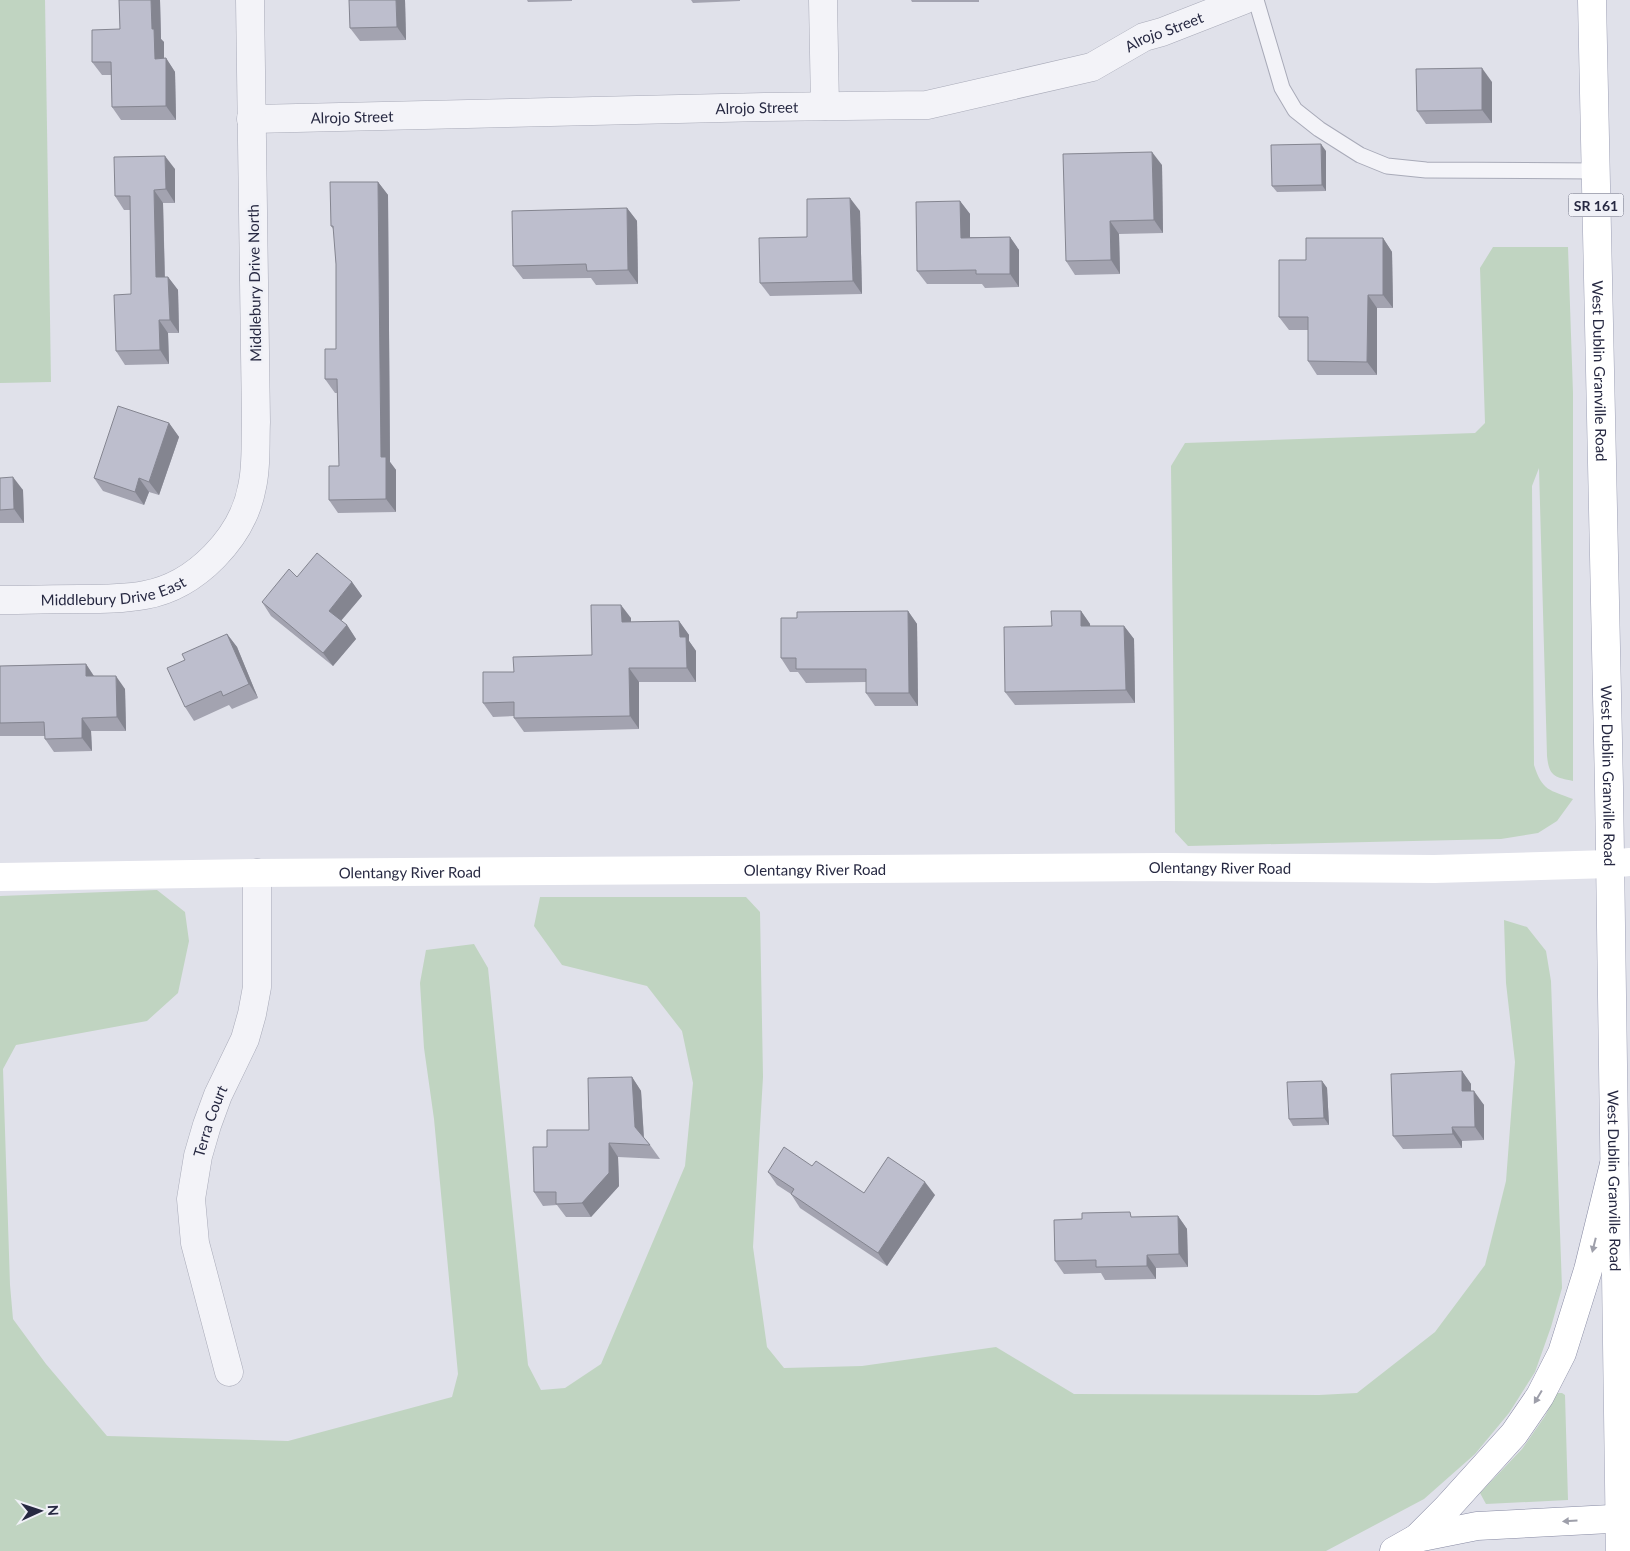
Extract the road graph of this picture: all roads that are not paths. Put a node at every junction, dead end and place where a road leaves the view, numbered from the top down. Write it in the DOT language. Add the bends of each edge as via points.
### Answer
graph roads {
  1 [pos="250,0"];
  2 [pos="823,0"];
  3 [pos="1244,0"];
  4 [pos="1256,0"];
  5 [pos="1592,0"];
  6 [pos="826,106"];
  7 [pos="251,119"];
  8 [pos="1596,171"];
  9 [pos="216,555"];
  10 [pos="0,600"];
  11 [pos="1620,863"];
  12 [pos="257,873"];
  13 [pos="0,877"];
  14 [pos="1614,1164"];
  15 [pos="229,1372"];
  16 [pos="1625,1518"];
  17 [pos="1406,1544"];
  18 [pos="1620,1551"];
  1 -- 7 [label="street, Middlebury Drive North"];
  2 -- 6 [label="street"];
  3 -- 6 [label="street, Alrojo Street" via="1144,37 1092,67 927,105"];
  4 -- 8 [label="lane" via="1282,88 1295,110 1360,155 1387,166 1426,170"];
  5 -- 8 [label="main road, West Dublin Granville Road / SR 161"];
  6 -- 7 [label="street, Alrojo Street"];
  7 -- 9 [label="street, Middlebury Drive North" via="255,462 244,512 233,535"];
  8 -- 11 [label="main road, West Dublin Granville Road / SR 161"];
  9 -- 10 [label="street, Middlebury Drive East" via="172,586 147,595 119,599"];
  11 -- 12 [label="main road, Olentangy River Road" via="1434,869 1165,867"];
  11 -- 14 [label="main road, West Dublin Granville Road / SR 161"];
  12 -- 13 [label="main road, Olentangy River Road"];
  12 -- 15 [label="street, Terra Court" via="257,987 252,1014 245,1039 207,1125 196,1164 191,1199 195,1243"];
  14 -- 16 [label="main road, West Dublin Granville Road / SR 161"];
  14 -- 17 [label="main road, one-way" via="1585,1279 1562,1353 1544,1387 1514,1434 1447,1508"];
  16 -- 17 [label="main road, one-way" via="1477,1526"];
  16 -- 18 [label="main road, West Dublin Granville Road / SR 161"];
}
